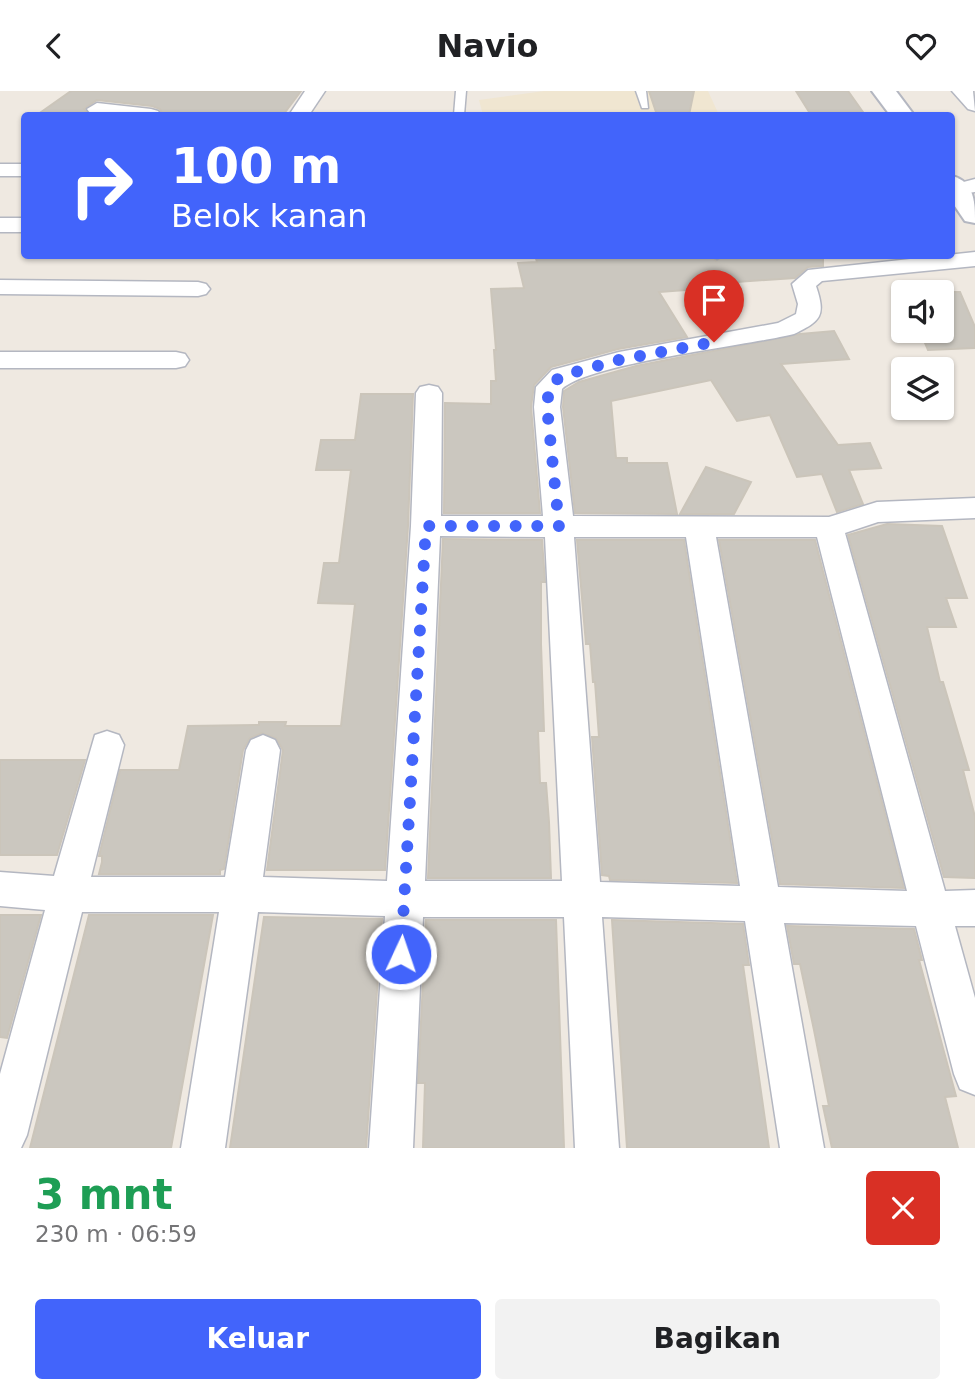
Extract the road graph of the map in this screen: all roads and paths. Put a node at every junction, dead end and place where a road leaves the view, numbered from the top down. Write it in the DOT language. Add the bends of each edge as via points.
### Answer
graph roads {
  1 [pos="120,91"];
  2 [pos="315,91"];
  3 [pos="461,91"];
  4 [pos="641,91"];
  5 [pos="884,91"];
  6 [pos="962,91"];
  7 [pos="975,106"];
  8 [pos="647,111"];
  9 [pos="92,112"];
  10 [pos="301,112"];
  11 [pos="459,112"];
  12 [pos="900,112"];
  13 [pos="0,170"];
  14 [pos="21,170"];
  15 [pos="961,186"];
  16 [pos="975,215"];
  17 [pos="0,225"];
  18 [pos="21,225"];
  19 [pos="975,259"];
  20 [pos="0,287"];
  21 [pos="198,289"];
  22 [pos="0,360"];
  23 [pos="176,360"];
  24 [pos="429,393"];
  25 [pos="975,508"];
  26 [pos="426,526"];
  27 [pos="559,526"];
  28 [pos="699,526"];
  29 [pos="830,527"];
  30 [pos="107,745"];
  31 [pos="263,750"];
  32 [pos="0,889"];
  33 [pos="242,894"];
  34 [pos="70,895"];
  35 [pos="404,899"];
  36 [pos="580,899"];
  37 [pos="760,903"];
  38 [pos="975,908"];
  39 [pos="929,909"];
  40 [pos="975,1074"];
  41 [pos="5,1135"];
  42 [pos="203,1148"];
  43 [pos="391,1148"];
  44 [pos="597,1148"];
  45 [pos="802,1148"];
  1 -- 9 [label="street"];
  2 -- 10 [label="street"];
  3 -- 11 [label="lane"];
  4 -- 8 [label="lane"];
  5 -- 12 [label="street"];
  6 -- 7 [label="street"];
  13 -- 14 [label="street"];
  15 -- 16 [label="street"];
  17 -- 18 [label="street"];
  19 -- 27 [label="street" via="816,275 804,284 810,304 807,319 785,329 619,360 561,376 549,387 547,407"];
  20 -- 21 [label="street"];
  22 -- 23 [label="street"];
  24 -- 26 [label="street"];
  25 -- 29 [label="street" via="877,512"];
  26 -- 27 [label="street"];
  26 -- 35 [label="street"];
  27 -- 28 [label="street"];
  27 -- 36 [label="street"];
  28 -- 29 [label="street"];
  28 -- 37 [label="street"];
  29 -- 39 [label="street"];
  30 -- 34 [label="street"];
  31 -- 33 [label="street"];
  32 -- 34 [label="street"];
  33 -- 34 [label="street"];
  33 -- 35 [label="street"];
  33 -- 42 [label="street"];
  34 -- 41 [label="street"];
  35 -- 36 [label="street"];
  35 -- 43 [label="street"];
  36 -- 37 [label="street"];
  36 -- 44 [label="street"];
  37 -- 39 [label="street"];
  37 -- 45 [label="street"];
  38 -- 39 [label="street"];
  39 -- 40 [label="street"];
}
